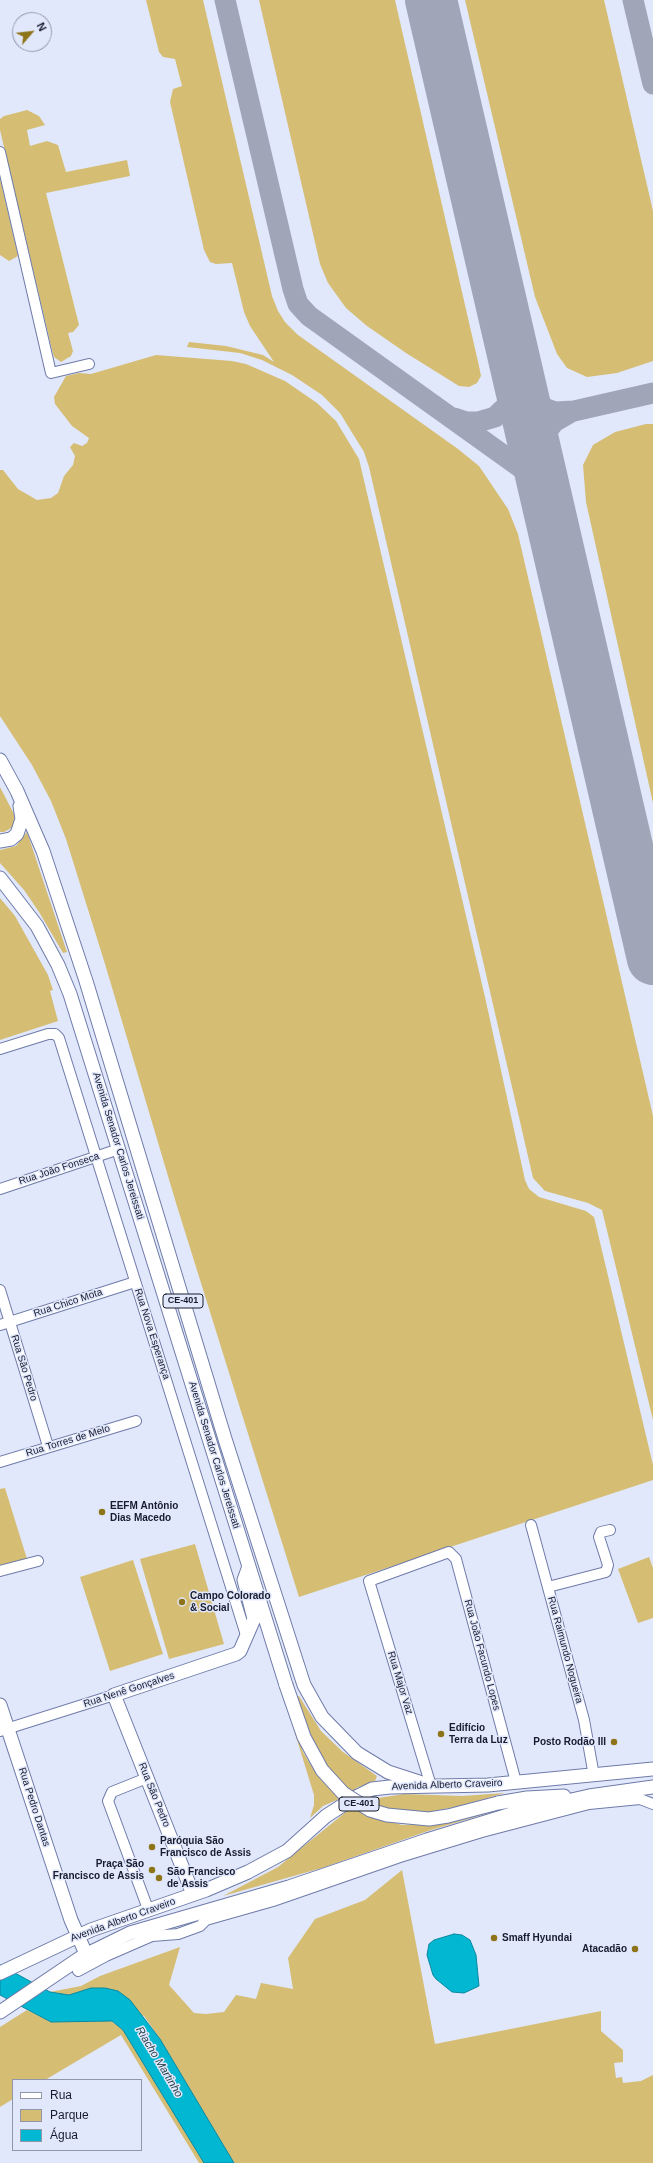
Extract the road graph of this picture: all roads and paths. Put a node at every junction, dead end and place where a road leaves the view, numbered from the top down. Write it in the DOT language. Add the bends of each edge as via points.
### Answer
graph roads {
  1 [pos="0,152"];
  2 [pos="89,364"];
  3 [pos="0,760"];
  4 [pos="17,791"];
  5 [pos="0,841"];
  6 [pos="0,878"];
  7 [pos="0,1049"];
  8 [pos="119,1149"];
  9 [pos="96,1157"];
  10 [pos="0,1189"];
  11 [pos="135,1282"];
  12 [pos="0,1290"];
  13 [pos="5,1323"];
  14 [pos="136,1421"];
  15 [pos="48,1446"];
  16 [pos="0,1462"];
  17 [pos="531,1525"];
  18 [pos="610,1530"];
  19 [pos="38,1561"];
  20 [pos="248,1569"];
  21 [pos="0,1570"];
  22 [pos="369,1581"];
  23 [pos="548,1587"];
  24 [pos="246,1635"];
  25 [pos="114,1695"];
  26 [pos="0,1705"];
  27 [pos="4,1730"];
  28 [pos="653,1769"];
  29 [pos="594,1776"];
  30 [pos="147,1778"];
  31 [pos="516,1782"];
  32 [pos="431,1786"];
  33 [pos="653,1787"];
  34 [pos="589,1796"];
  35 [pos="653,1804"];
  36 [pos="194,1894"];
  37 [pos="148,1909"];
  38 [pos="78,1935"];
  39 [pos="86,1954"];
  40 [pos="5,1971"];
  41 [pos="78,1971"];
  42 [pos="4,2009"];
  1 -- 2 [label="street" via="51,372"];
  3 -- 4 [label="main road, Avenida Senador Carlos Jereissati / CE-401"];
  4 -- 5 [label="main road" via="21,827 18,834 11,839"];
  4 -- 32 [label="main road, Avenida Senador Carlos Jereissati / CE-401" via="43,851 86,981 225,1439 304,1685 322,1717 357,1753 388,1772"];
  6 -- 8 [label="main road, Avenida Senador Carlos Jereissati / CE-401" via="37,926 58,965"];
  7 -- 9 [label="street, Rua Nova Esperança" via="48,1034 55,1034 59,1038"];
  8 -- 9 [label="street, Rua João Fonseca"];
  8 -- 20 [label="main road, Avenida Senador Carlos Jereissati / CE-401"];
  9 -- 10 [label="street, Rua João Fonseca"];
  9 -- 11 [label="street, Rua Nova Esperança"];
  11 -- 13 [label="street, Rua Chico Mota"];
  11 -- 24 [label="street, Rua Nova Esperança"];
  12 -- 13 [label="street, Rua São Pedro"];
  13 -- 15 [label="street, Rua São Pedro"];
  14 -- 15 [label="street, Rua Torres de Melo"];
  15 -- 16 [label="street, Rua Torres de Melo"];
  17 -- 23 [label="street, Rua Raimundo Nogueira"];
  18 -- 23 [label="street" via="602,1532 599,1537 608,1564 606,1572"];
  19 -- 21 [label="street"];
  20 -- 24 [label="main road, Rua Nenê Gonçalves" via="244,1580 254,1619"];
  20 -- 34 [label="main road, Avenida Senador Carlos Jereissati / CE-401, bridge" via="304,1737 322,1770 343,1792 370,1810 387,1815 429,1819 527,1798"];
  22 -- 31 [label="street, Rua João Facundo Lopes" via="451,1552 456,1559"];
  22 -- 32 [label="street, Rua Major Vaz"];
  23 -- 29 [label="street, Rua Raimundo Nogueira" via="584,1720"];
  24 -- 25 [label="main road, Rua Nenê Gonçalves" via="243,1648 236,1654"];
  25 -- 27 [label="street, Rua Nenê Gonçalves"];
  25 -- 30 [label="main road, Rua São Pedro"];
  26 -- 27 [label="main road, Rua Pedro Dantas"];
  27 -- 38 [label="main road, Rua Pedro Dantas"];
  28 -- 29 [label="main road, Avenida Alberto Craveiro / CE-401"];
  29 -- 31 [label="main road, Avenida Alberto Craveiro / CE-401"];
  30 -- 36 [label="main road, Rua São Pedro"];
  30 -- 37 [label="street" via="112,1792 108,1801"];
  31 -- 32 [label="main road, Avenida Alberto Craveiro / CE-401"];
  32 -- 36 [label="main road, Avenida Alberto Craveiro" via="390,1787 363,1793 326,1816 287,1851 248,1872"];
  33 -- 34 [label="main road, Avenida Alberto Craveiro / CE-401"];
  34 -- 39 [label="main road, Avenida Alberto Craveiro" via="518,1812 289,1887 157,1924 130,1933"];
  35 -- 41 [label="street" via="640,1799 589,1804 482,1832 273,1901 206,1920 200,1926 178,1934 152,1936"];
  36 -- 37 [label="main road, Avenida Alberto Craveiro"];
  37 -- 38 [label="main road, Avenida Alberto Craveiro"];
  38 -- 39 [label="main road, Rua Pedro Dantas"];
  38 -- 40 [label="main road, Avenida Alberto Craveiro"];
  39 -- 42 [label="main road, Avenida Alberto Craveiro"];
}
